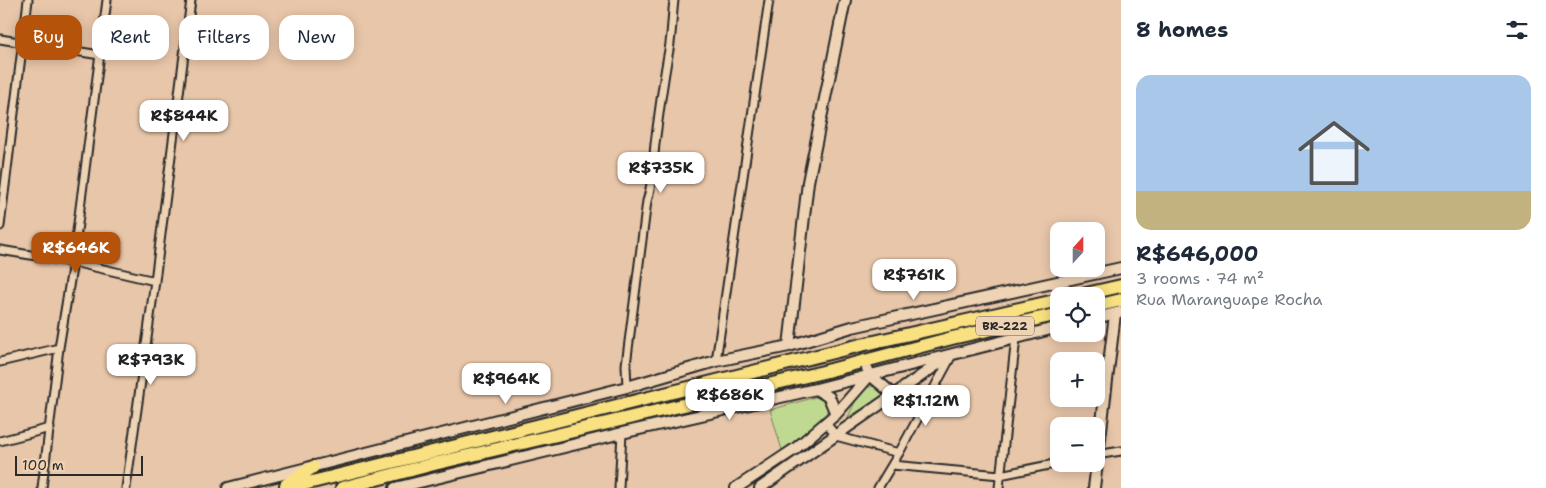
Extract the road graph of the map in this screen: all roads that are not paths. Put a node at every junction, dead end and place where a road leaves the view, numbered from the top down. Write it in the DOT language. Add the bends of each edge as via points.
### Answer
graph roads {
  1 [pos="28,0"];
  2 [pos="107,0"];
  3 [pos="191,0"];
  4 [pos="674,0"];
  5 [pos="769,0"];
  6 [pos="845,0"];
  7 [pos="26,15"];
  8 [pos="105,15"];
  9 [pos="0,39"];
  10 [pos="15,42"];
  11 [pos="21,60"];
  12 [pos="99,60"];
  13 [pos="0,226"];
  14 [pos="0,250"];
  15 [pos="73,262"];
  16 [pos="1121,268"];
  17 [pos="155,281"];
  18 [pos="1121,286"];
  19 [pos="1105,290"];
  20 [pos="1121,300"];
  21 [pos="1050,302"];
  22 [pos="1105,304"];
  23 [pos="1118,313"];
  24 [pos="1050,316"];
  25 [pos="1105,316"];
  26 [pos="1050,329"];
  27 [pos="1016,338"];
  28 [pos="789,346"];
  29 [pos="59,348"];
  30 [pos="953,353"];
  31 [pos="0,362"];
  32 [pos="716,362"];
  33 [pos="868,372"];
  34 [pos="627,387"];
  35 [pos="816,389"];
  36 [pos="894,395"];
  37 [pos="836,414"];
  38 [pos="1103,417"];
  39 [pos="826,423"];
  40 [pos="50,428"];
  41 [pos="622,433"];
  42 [pos="836,436"];
  43 [pos="0,441"];
  44 [pos="795,449"];
  45 [pos="1121,451"];
  46 [pos="899,453"];
  47 [pos="1105,454"];
  48 [pos="802,460"];
  49 [pos="892,465"];
  50 [pos="1050,465"];
  51 [pos="313,467"];
  52 [pos="1096,472"];
  53 [pos="757,474"];
  54 [pos="1000,475"];
  55 [pos="762,486"];
  56 [pos="42,488"];
  57 [pos="126,488"];
  58 [pos="228,488"];
  59 [pos="281,488"];
  60 [pos="288,488"];
  61 [pos="342,488"];
  62 [pos="395,488"];
  63 [pos="619,488"];
  64 [pos="736,488"];
  65 [pos="878,488"];
  66 [pos="999,488"];
  67 [pos="1094,488"];
  1 -- 7 [label="street"];
  2 -- 8 [label="street"];
  3 -- 17 [label="street"];
  4 -- 34 [label="street" via="626,365"];
  5 -- 32 [label="street"];
  6 -- 28 [label="main road" via="808,182"];
  9 -- 10 [label="street"];
  11 -- 13 [label="street"];
  12 -- 15 [label="street"];
  14 -- 15 [label="street"];
  15 -- 17 [label="street"];
  15 -- 29 [label="street"];
  16 -- 28 [label="main road, BR-222"];
  17 -- 57 [label="street"];
  18 -- 19 [label="highway"];
  20 -- 22 [label="highway"];
  21 -- 60 [label="highway, BR-222" via="860,345"];
  23 -- 25 [label="main road"];
  23 -- 38 [label="main road"];
  24 -- 61 [label="highway, BR-222"];
  26 -- 27 [label="main road, BR-222"];
  27 -- 30 [label="main road, BR-222"];
  27 -- 54 [label="street"];
  28 -- 32 [label="main road"];
  29 -- 31 [label="street"];
  29 -- 40 [label="street"];
  30 -- 33 [label="main road, BR-222"];
  30 -- 36 [label="main road"];
  30 -- 46 [label="street"];
  32 -- 34 [label="main road"];
  33 -- 35 [label="main road, BR-222"];
  33 -- 36 [label="main road"];
  33 -- 37 [label="main road"];
  34 -- 51 [label="main road"];
  35 -- 37 [label="main road" via="829,397"];
  35 -- 41 [label="main road, BR-222"];
  36 -- 42 [label="main road"];
  37 -- 39 [label="main road"];
  39 -- 42 [label="street"];
  39 -- 44 [label="main road"];
  40 -- 43 [label="street"];
  40 -- 56 [label="street"];
  41 -- 62 [label="main road, BR-222"];
  41 -- 63 [label="street"];
  42 -- 46 [label="street"];
  42 -- 48 [label="main road"];
  44 -- 48 [label="main road"];
  44 -- 53 [label="main road"];
  45 -- 47 [label="street"];
  46 -- 49 [label="street"];
  48 -- 55 [label="main road"];
  49 -- 54 [label="street"];
  49 -- 65 [label="street"];
  50 -- 54 [label="street"];
  51 -- 58 [label="main road"];
  51 -- 59 [label="highway"];
  52 -- 67 [label="main road"];
  53 -- 55 [label="main road"];
  53 -- 64 [label="main road"];
  54 -- 66 [label="street"];
}
